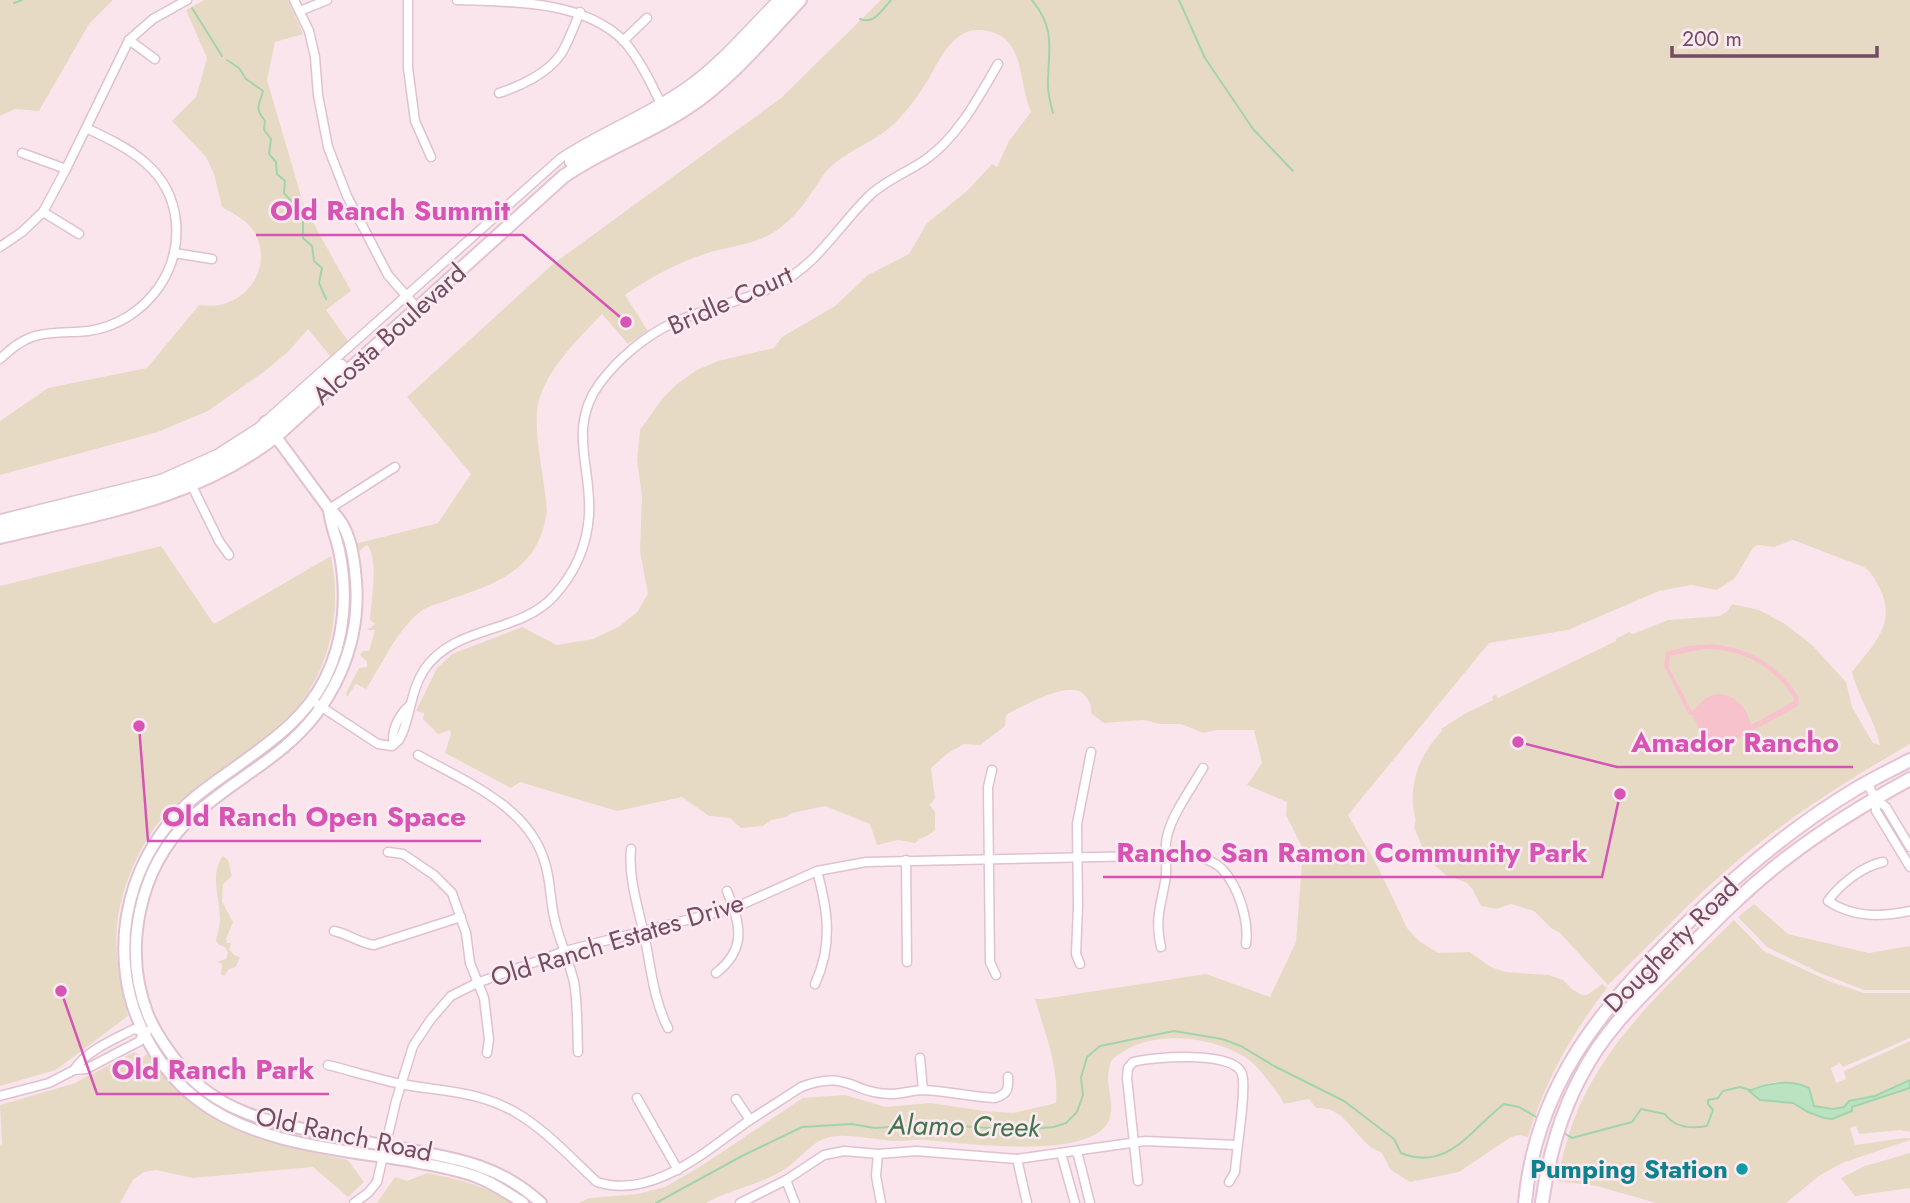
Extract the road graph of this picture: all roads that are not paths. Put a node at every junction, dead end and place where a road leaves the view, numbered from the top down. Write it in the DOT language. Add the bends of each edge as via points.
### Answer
graph roads {
  1 [pos="187,0"];
  2 [pos="294,0"];
  3 [pos="327,0"];
  4 [pos="408,0"];
  5 [pos="457,0"];
  6 [pos="472,0"];
  7 [pos="777,0"];
  8 [pos="789,0"];
  9 [pos="800,0"];
  10 [pos="300,11"];
  11 [pos="580,12"];
  12 [pos="647,18"];
  13 [pos="129,40"];
  14 [pos="623,41"];
  15 [pos="155,59"];
  16 [pos="998,64"];
  17 [pos="499,93"];
  18 [pos="665,110"];
  19 [pos="86,128"];
  20 [pos="22,153"];
  21 [pos="431,158"];
  22 [pos="66,169"];
  23 [pos="43,212"];
  24 [pos="79,234"];
  25 [pos="0,247"];
  26 [pos="174,253"];
  27 [pos="212,259"];
  28 [pos="411,303"];
  29 [pos="0,359"];
  30 [pos="270,429"];
  31 [pos="395,467"];
  32 [pos="192,486"];
  33 [pos="329,509"];
  34 [pos="0,519"];
  35 [pos="0,527"];
  36 [pos="0,537"];
  37 [pos="229,555"];
  38 [pos="316,704"];
  39 [pos="1091,752"];
  40 [pos="418,755"];
  41 [pos="1910,760"];
  42 [pos="1203,768"];
  43 [pos="992,770"];
  44 [pos="1910,779"];
  45 [pos="1867,783"];
  46 [pos="1875,798"];
  47 [pos="1910,847"];
  48 [pos="631,849"];
  49 [pos="388,852"];
  50 [pos="1166,856"];
  51 [pos="1077,857"];
  52 [pos="906,860"];
  53 [pos="988,860"];
  54 [pos="1883,862"];
  55 [pos="1910,867"];
  56 [pos="817,871"];
  57 [pos="727,891"];
  58 [pos="734,908"];
  59 [pos="1910,911"];
  60 [pos="461,917"];
  61 [pos="334,931"];
  62 [pos="643,931"];
  63 [pos="1246,944"];
  64 [pos="1161,947"];
  65 [pos="565,951"];
  66 [pos="907,962"];
  67 [pos="1080,964"];
  68 [pos="716,973"];
  69 [pos="996,975"];
  70 [pos="477,983"];
  71 [pos="816,984"];
  72 [pos="154,1027"];
  73 [pos="668,1028"];
  74 [pos="143,1032"];
  75 [pos="578,1052"];
  76 [pos="487,1053"];
  77 [pos="920,1058"];
  78 [pos="328,1065"];
  79 [pos="74,1070"];
  80 [pos="1008,1077"];
  81 [pos="401,1084"];
  82 [pos="923,1090"];
  83 [pos="0,1096"];
  84 [pos="637,1098"];
  85 [pos="736,1099"];
  86 [pos="750,1120"];
  87 [pos="1134,1142"];
  88 [pos="1237,1145"];
  89 [pos="385,1151"];
  90 [pos="1077,1151"];
  91 [pos="1061,1153"];
  92 [pos="878,1154"];
  93 [pos="1017,1159"];
  94 [pos="678,1170"];
  95 [pos="786,1180"];
  96 [pos="1138,1181"];
  97 [pos="1229,1182"];
  98 [pos="354,1203"];
  99 [pos="523,1203"];
  100 [pos="541,1203"];
  101 [pos="740,1203"];
  102 [pos="796,1203"];
  103 [pos="881,1203"];
  104 [pos="1027,1203"];
  105 [pos="1075,1203"];
  106 [pos="1090,1203"];
  107 [pos="1525,1203"];
  108 [pos="1542,1203"];
  1 -- 13 [label="street" via="153,19"];
  2 -- 10 [label="street"];
  3 -- 10 [label="street"];
  4 -- 21 [label="street" via="408,68 415,121"];
  5 -- 6 [label="street"];
  6 -- 11 [label="street" via="552,5"];
  7 -- 18 [label="street, Alcosta Boulevard"];
  8 -- 18 [label="main road, Alcosta Boulevard" via="711,78"];
  9 -- 18 [label="main road, Alcosta Boulevard" via="716,86"];
  10 -- 28 [label="street" via="315,57 328,146 346,196 388,275"];
  11 -- 14 [label="street"];
  11 -- 17 [label="street" via="553,63 518,87"];
  12 -- 14 [label="street"];
  13 -- 15 [label="street"];
  13 -- 19 [label="street"];
  14 -- 18 [label="street"];
  16 -- 38 [label="street, Bridle Court" via="949,138 925,160 871,194 807,264 773,287 672,323 612,369 592,395 583,418 589,514 585,543 571,575 553,597 530,615 446,647 425,669 400,740 394,744 378,744"];
  18 -- 28 [label="main road, Alcosta Boulevard" via="565,165"];
  19 -- 22 [label="street"];
  19 -- 26 [label="street" via="140,156 155,170 175,214"];
  20 -- 22 [label="street"];
  22 -- 23 [label="street"];
  23 -- 24 [label="street"];
  23 -- 25 [label="street"];
  26 -- 27 [label="street"];
  26 -- 29 [label="street" via="166,277 135,313 89,330 33,336"];
  28 -- 30 [label="main road, Alcosta Boulevard"];
  30 -- 32 [label="main road, Alcosta Boulevard" via="250,456"];
  30 -- 33 [label="street, Old Ranch Road"];
  30 -- 34 [label="street, Alcosta Boulevard" via="161,479"];
  30 -- 35 [label="main road, Alcosta Boulevard" via="218,463 164,486"];
  31 -- 33 [label="street"];
  32 -- 36 [label="main road, Alcosta Boulevard" via="150,501"];
  32 -- 37 [label="street"];
  33 -- 38 [label="street, Old Ranch Road" via="344,595 331,665"];
  38 -- 72 [label="street, Old Ranch Road" via="306,726 283,748 189,819 154,871 137,924 135,960"];
  38 -- 74 [label="street, Old Ranch Road" via="182,808 143,863 132,890 124,960"];
  39 -- 51 [label="street" via="1077,824"];
  40 -- 65 [label="street" via="495,798 533,836 544,860 554,919"];
  41 -- 45 [label="main road, Dougherty Road"];
  42 -- 50 [label="street" via="1171,824"];
  43 -- 53 [label="street"];
  44 -- 46 [label="main road, Dougherty Road"];
  45 -- 46 [label="street"];
  45 -- 107 [label="main road, Dougherty Road" via="1790,834 1707,903 1601,1014 1568,1066 1543,1122"];
  46 -- 47 [label="street"];
  46 -- 55 [label="street" via="1877,811"];
  46 -- 108 [label="main road, Dougherty Road" via="1785,858 1630,1005 1596,1050 1564,1113"];
  48 -- 62 [label="street" via="629,865"];
  49 -- 60 [label="street" via="403,854 434,876 452,893"];
  50 -- 51 [label="street, Old Ranch Estates Drive"];
  50 -- 63 [label="street, Old Ranch Estates Drive" via="1191,855 1221,868 1239,896"];
  50 -- 64 [label="street" via="1158,909"];
  51 -- 53 [label="street, Old Ranch Estates Drive"];
  51 -- 67 [label="street" via="1076,954"];
  52 -- 53 [label="street, Old Ranch Estates Drive"];
  52 -- 56 [label="street, Old Ranch Estates Drive" via="852,863"];
  52 -- 66 [label="street"];
  53 -- 69 [label="street" via="990,962"];
  54 -- 59 [label="street" via="1869,866 1828,901 1874,916"];
  56 -- 58 [label="street, Old Ranch Estates Drive"];
  56 -- 71 [label="street" via="828,922 823,967"];
  57 -- 58 [label="street"];
  58 -- 62 [label="street, Old Ranch Estates Drive"];
  58 -- 68 [label="street" via="739,942"];
  60 -- 61 [label="street" via="374,945"];
  60 -- 70 [label="street"];
  62 -- 65 [label="street, Old Ranch Estates Drive"];
  62 -- 73 [label="street" via="660,1012"];
  65 -- 70 [label="street, Old Ranch Estates Drive"];
  65 -- 75 [label="street" via="574,985"];
  70 -- 76 [label="street" via="484,998"];
  70 -- 81 [label="street, Old Ranch Estates Drive" via="451,996 430,1019 413,1046"];
  72 -- 74 [label="street"];
  72 -- 89 [label="street, Old Ranch Road" via="184,1070 229,1106 277,1125"];
  74 -- 79 [label="street" via="140,1041 86,1069"];
  74 -- 79 [label="street" via="134,1029 102,1046"];
  74 -- 89 [label="street, Old Ranch Road" via="173,1077 222,1116 277,1138"];
  77 -- 82 [label="street"];
  78 -- 81 [label="street"];
  79 -- 83 [label="street" via="49,1083"];
  80 -- 82 [label="street" via="1009,1088 995,1098"];
  81 -- 89 [label="street, Old Ranch Estates Drive"];
  81 -- 94 [label="street" via="454,1090 516,1112 597,1182 609,1186 651,1181"];
  82 -- 86 [label="street" via="891,1094 820,1080"];
  84 -- 94 [label="street"];
  85 -- 86 [label="street"];
  86 -- 94 [label="street"];
  87 -- 88 [label="street"];
  87 -- 88 [label="street" via="1128,1068 1143,1059 1194,1057 1241,1069"];
  87 -- 90 [label="street"];
  87 -- 96 [label="street"];
  88 -- 97 [label="street" via="1235,1172"];
  89 -- 98 [label="street, Old Ranch Estates Drive" via="377,1182"];
  89 -- 99 [label="street, Old Ranch Road" via="475,1176"];
  89 -- 100 [label="street, Old Ranch Road" via="444,1155 478,1164 509,1179"];
  90 -- 91 [label="street"];
  90 -- 106 [label="street"];
  91 -- 93 [label="street"];
  91 -- 105 [label="street"];
  92 -- 93 [label="street" via="916,1151"];
  92 -- 95 [label="street" via="833,1152"];
  92 -- 103 [label="street"];
  93 -- 104 [label="street"];
  95 -- 101 [label="street"];
  95 -- 102 [label="street"];
}
